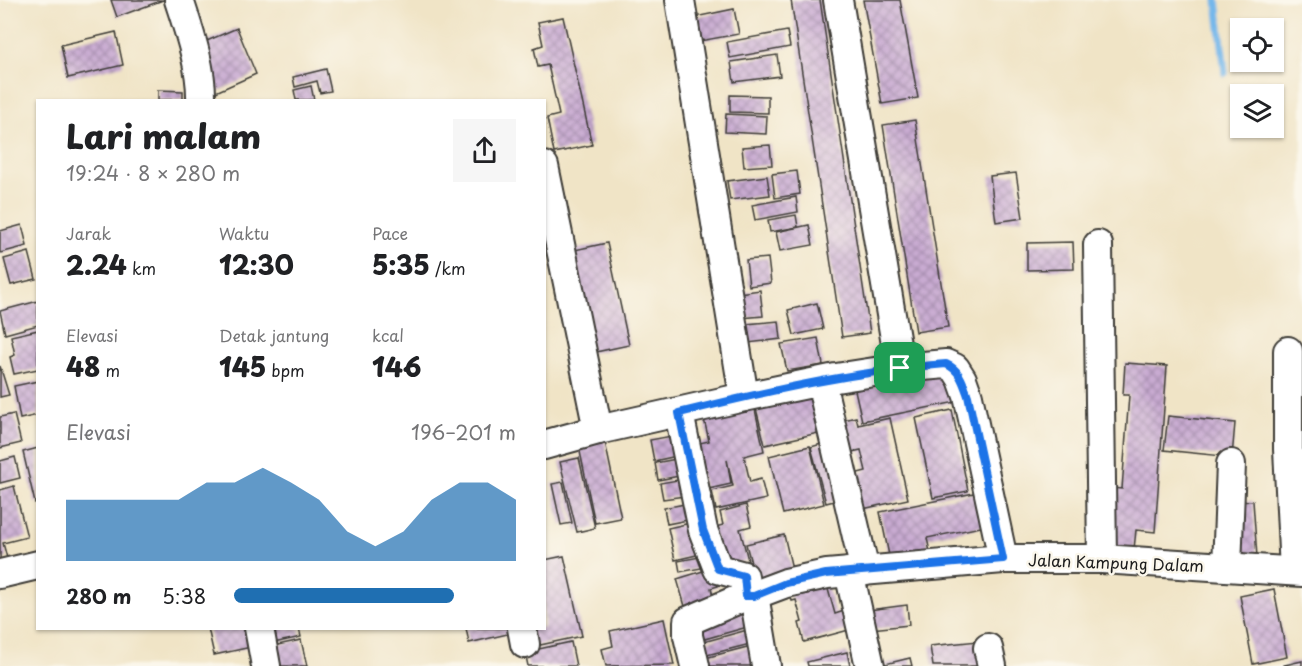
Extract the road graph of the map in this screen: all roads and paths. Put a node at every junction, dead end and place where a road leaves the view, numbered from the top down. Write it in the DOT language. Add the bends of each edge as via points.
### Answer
graph roads {
  1 [pos="179,0"];
  2 [pos="680,0"];
  3 [pos="838,0"];
  4 [pos="201,99"];
  5 [pos="546,176"];
  6 [pos="1098,245"];
  7 [pos="1288,351"];
  8 [pos="900,368"];
  9 [pos="821,382"];
  10 [pos="744,397"];
  11 [pos="679,413"];
  12 [pos="598,430"];
  13 [pos="546,444"];
  14 [pos="1231,464"];
  15 [pos="1003,559"];
  16 [pos="1102,559"];
  17 [pos="36,565"];
  18 [pos="1227,567"];
  19 [pos="1298,571"];
  20 [pos="857,572"];
  21 [pos="0,574"];
  22 [pos="750,596"];
  23 [pos="259,630"];
  24 [pos="266,666"];
  25 [pos="695,666"];
  26 [pos="766,666"];
  27 [pos="870,666"];
  1 -- 4 [label="street" via="194,51"];
  2 -- 10 [label="street"];
  3 -- 8 [label="street"];
  5 -- 12 [label="street"];
  6 -- 16 [label="street"];
  7 -- 19 [label="street" via="1288,449"];
  8 -- 9 [label="street"];
  8 -- 15 [label="street" via="946,364 955,368 962,379"];
  9 -- 10 [label="street"];
  9 -- 20 [label="street"];
  10 -- 11 [label="street"];
  11 -- 12 [label="street"];
  11 -- 22 [label="street" via="703,530 718,569 744,576"];
  12 -- 13 [label="street"];
  14 -- 18 [label="street"];
  15 -- 16 [label="street, Jalan Kampung Dalam"];
  15 -- 20 [label="street, Jalan Kampung Dalam"];
  16 -- 18 [label="street, Jalan Kampung Dalam"];
  17 -- 21 [label="street"];
  18 -- 19 [label="street, Jalan Kampung Dalam"];
  20 -- 22 [label="street, Jalan Kampung Dalam" via="826,574"];
  20 -- 27 [label="street"];
  22 -- 25 [label="street, Jalan Kampung Dalam" via="688,621"];
  22 -- 26 [label="street"];
  23 -- 24 [label="street"];
}
